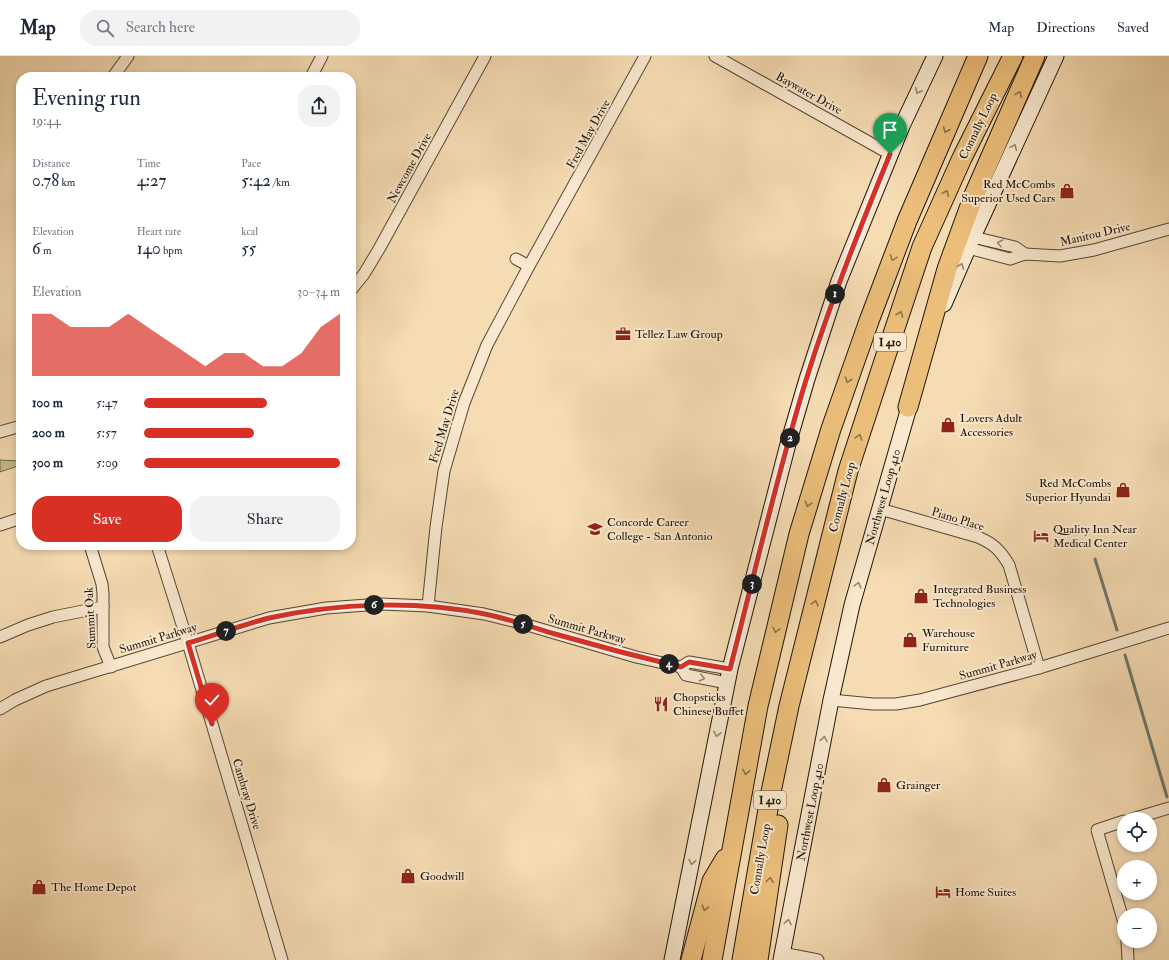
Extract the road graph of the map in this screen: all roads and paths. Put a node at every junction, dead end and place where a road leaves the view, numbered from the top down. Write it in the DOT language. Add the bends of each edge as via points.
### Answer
graph roads {
  1 [pos="128,56"];
  2 [pos="322,56"];
  3 [pos="485,56"];
  4 [pos="645,56"];
  5 [pos="715,56"];
  6 [pos="935,56"];
  7 [pos="978,56"];
  8 [pos="1013,56"];
  9 [pos="1035,56"];
  10 [pos="1056,56"];
  11 [pos="116,72"];
  12 [pos="313,72"];
  13 [pos="890,154"];
  14 [pos="1169,229"];
  15 [pos="971,242"];
  16 [pos="516,259"];
  17 [pos="529,266"];
  18 [pos="356,284"];
  19 [pos="908,407"];
  20 [pos="16,427"];
  21 [pos="0,432"];
  22 [pos="880,509"];
  23 [pos="16,520"];
  24 [pos="0,525"];
  25 [pos="92,550"];
  26 [pos="159,550"];
  27 [pos="428,606"];
  28 [pos="103,607"];
  29 [pos="1169,628"];
  30 [pos="0,637"];
  31 [pos="806,641"];
  32 [pos="188,643"];
  33 [pos="111,667"];
  34 [pos="1040,668"];
  35 [pos="729,676"];
  36 [pos="831,700"];
  37 [pos="0,709"];
  38 [pos="1169,808"];
  39 [pos="1156,812"];
  40 [pos="1117,823"];
  41 [pos="732,847"];
  42 [pos="1120,908"];
  43 [pos="1127,948"];
  44 [pos="781,957"];
  45 [pos="282,960"];
  46 [pos="672,960"];
  47 [pos="691,960"];
  48 [pos="712,960"];
  49 [pos="742,960"];
  50 [pos="758,960"];
  51 [pos="818,960"];
  52 [pos="1128,960"];
  1 -- 11 [label="street"];
  2 -- 12 [label="street"];
  3 -- 18 [label="street, Newcome Drive" via="379,249"];
  4 -- 17 [label="street, Fred May Drive"];
  5 -- 13 [label="street, Baywater Drive"];
  6 -- 13 [label="main road, one-way"];
  7 -- 41 [label="highway, I 410, one-way" via="907,222 871,314 831,429 799,534 758,706"];
  31 -- 8 [label="highway, Connally Loop / I 410, one-way" via="848,471 922,247 962,158"];
  19 -- 9 [label="highway, one-way" via="947,269 974,195"];
  15 -- 10 [label="main road, Northwest Loop 410, one-way"];
  13 -- 35 [label="main road" via="839,281 807,379"];
  14 -- 15 [label="street, Manitou Drive" via="1077,254 1025,254 1010,259"];
  19 -- 15 [label="main road, Northwest Loop 410, one-way" via="941,312"];
  16 -- 17 [label="street"];
  17 -- 27 [label="street, Fred May Drive" via="487,345 464,403 444,471"];
  19 -- 22 [label="main road, Northwest Loop 410"];
  20 -- 21 [label="street"];
  22 -- 34 [label="street, Piano Place" via="978,537 990,542 1001,552 1009,565"];
  36 -- 22 [label="main road, Northwest Loop 410, one-way" via="856,591"];
  23 -- 24 [label="street"];
  25 -- 28 [label="street, Summit Oak" via="102,584"];
  26 -- 32 [label="street, Cambray Drive"];
  27 -- 32 [label="street, Summit Parkway" via="381,604 326,608 269,618"];
  27 -- 35 [label="street, Summit Parkway" via="484,614 629,655 681,667 689,662"];
  28 -- 30 [label="street" via="53,617"];
  28 -- 33 [label="street, Summit Oak" via="102,647"];
  29 -- 34 [label="street, Summit Parkway"];
  31 -- 49 [label="highway, Connally Loop / I 410" via="771,792"];
  50 -- 31 [label="highway, one-way"];
  32 -- 33 [label="street, Summit Parkway"];
  32 -- 45 [label="street, Cambray Drive"];
  33 -- 37 [label="street, Summit Parkway" via="46,686"];
  34 -- 36 [label="street, Summit Parkway" via="896,704"];
  35 -- 46 [label="main road, one-way"];
  44 -- 36 [label="main road, Northwest Loop 410, one-way"];
  38 -- 39 [label="street"];
  40 -- 42 [label="street" via="1097,830"];
  41 -- 47 [label="highway, one-way" via="712,881"];
  41 -- 48 [label="highway, I 410"];
  43 -- 52 [label="street"];
  44 -- 51 [label="street"];
}
